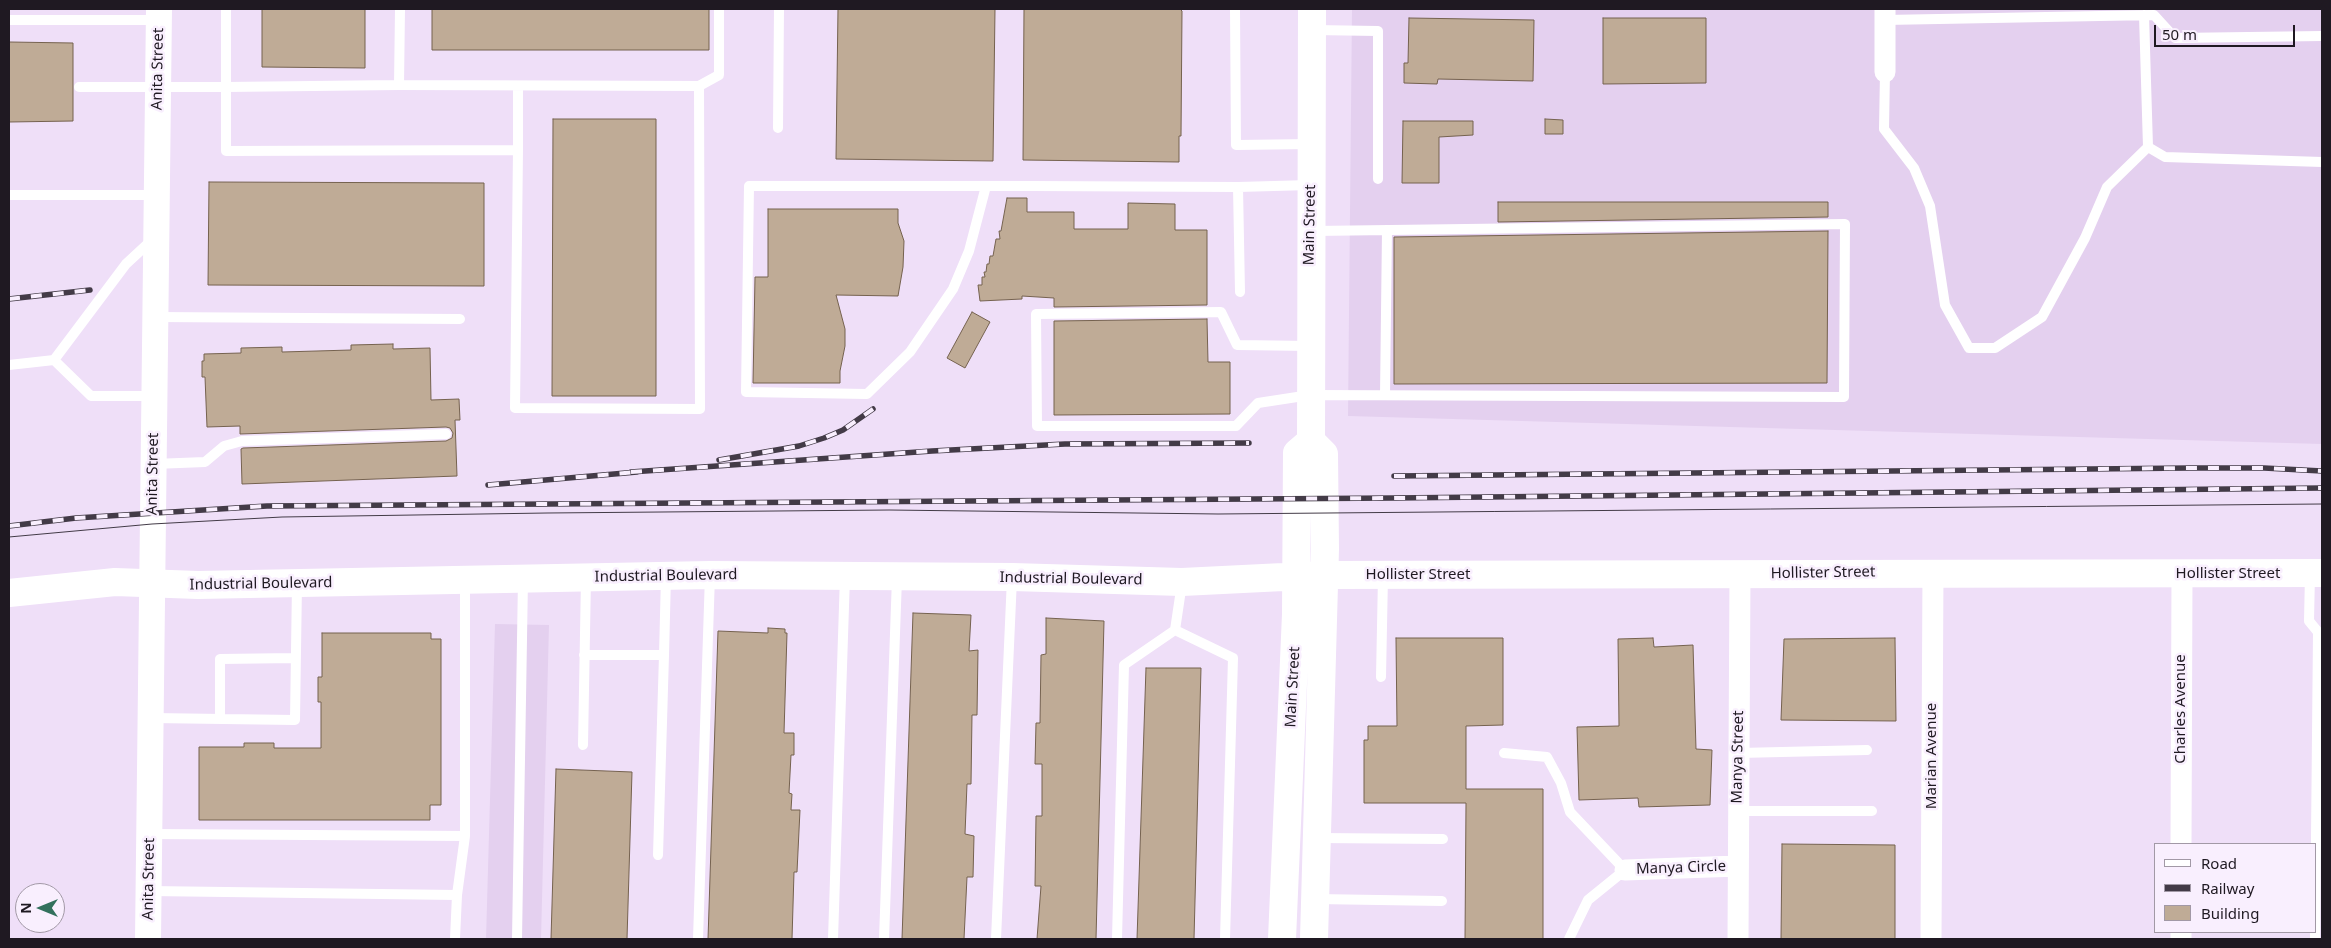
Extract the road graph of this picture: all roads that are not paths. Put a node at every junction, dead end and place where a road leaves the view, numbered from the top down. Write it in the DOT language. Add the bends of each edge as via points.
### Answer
graph roads {
  1 [pos="226,9"];
  2 [pos="400,9"];
  3 [pos="719,9"];
  4 [pos="779,9"];
  5 [pos="1235,9"];
  6 [pos="159,14"];
  7 [pos="1885,15"];
  8 [pos="2144,15"];
  9 [pos="1312,19"];
  10 [pos="9,20"];
  11 [pos="2322,36"];
  12 [pos="1885,72"];
  13 [pos="399,85"];
  14 [pos="518,86"];
  15 [pos="699,86"];
  16 [pos="78,87"];
  17 [pos="158,87"];
  18 [pos="226,88"];
  19 [pos="778,128"];
  20 [pos="1311,144"];
  21 [pos="2148,147"];
  22 [pos="518,150"];
  23 [pos="2322,162"];
  24 [pos="1378,179"];
  25 [pos="1311,185"];
  26 [pos="986,186"];
  27 [pos="1238,188"];
  28 [pos="9,195"];
  29 [pos="156,195"];
  30 [pos="1387,230"];
  31 [pos="1310,231"];
  32 [pos="156,236"];
  33 [pos="1240,292"];
  34 [pos="155,317"];
  35 [pos="460,319"];
  36 [pos="1310,346"];
  37 [pos="54,360"];
  38 [pos="9,365"];
  39 [pos="1310,395"];
  40 [pos="1385,395"];
  41 [pos="154,396"];
  42 [pos="446,434"];
  43 [pos="1311,441"];
  44 [pos="153,464"];
  45 [pos="1932,572"];
  46 [pos="2316,573"];
  47 [pos="1740,574"];
  48 [pos="710,575"];
  49 [pos="845,575"];
  50 [pos="1296,575"];
  51 [pos="1324,575"];
  52 [pos="1383,575"];
  53 [pos="2182,575"];
  54 [pos="666,576"];
  55 [pos="898,576"];
  56 [pos="586,577"];
  57 [pos="1012,577"];
  58 [pos="523,578"];
  59 [pos="465,580"];
  60 [pos="1182,582"];
  61 [pos="152,583"];
  62 [pos="297,584"];
  63 [pos="9,592"];
  64 [pos="1174,630"];
  65 [pos="584,655"];
  66 [pos="664,655"];
  67 [pos="295,658"];
  68 [pos="1381,677"];
  69 [pos="151,718"];
  70 [pos="220,718"];
  71 [pos="583,745"];
  72 [pos="1867,750"];
  73 [pos="1504,753"];
  74 [pos="1738,753"];
  75 [pos="1738,810"];
  76 [pos="1872,811"];
  77 [pos="150,834"];
  78 [pos="465,836"];
  79 [pos="1317,838"];
  80 [pos="1443,839"];
  81 [pos="2181,843"];
  82 [pos="2316,843"];
  83 [pos="658,854"];
  84 [pos="1738,866"];
  85 [pos="1625,870"];
  86 [pos="149,891"];
  87 [pos="457,895"];
  88 [pos="1315,899"];
  89 [pos="1442,901"];
  90 [pos="148,939"];
  91 [pos="455,939"];
  92 [pos="517,939"];
  93 [pos="698,939"];
  94 [pos="833,939"];
  95 [pos="884,939"];
  96 [pos="996,939"];
  97 [pos="1117,939"];
  98 [pos="1225,939"];
  99 [pos="1282,939"];
  100 [pos="1314,939"];
  101 [pos="1569,939"];
  102 [pos="1738,939"];
  103 [pos="1931,939"];
  1 -- 18 [label="lane"];
  2 -- 13 [label="lane"];
  3 -- 15 [label="lane" via="719,75"];
  4 -- 19 [label="lane"];
  5 -- 20 [label="lane" via="1236,145"];
  6 -- 10 [label="lane"];
  6 -- 17 [label="street, Anita Street"];
  7 -- 8 [label="lane"];
  7 -- 12 [label="street"];
  8 -- 11 [label="lane" via="2154,15 2175,38"];
  8 -- 21 [label="lane"];
  9 -- 20 [label="main road, Main Street"];
  9 -- 24 [label="lane" via="1378,31"];
  12 -- 21 [label="lane" via="1884,129 1914,168 1930,206 1945,306 1970,348 1995,348 2042,317 2085,238 2107,188"];
  13 -- 14 [label="lane"];
  13 -- 18 [label="lane"];
  14 -- 15 [label="lane"];
  14 -- 22 [label="lane"];
  15 -- 22 [label="lane" via="700,410 515,408"];
  16 -- 17 [label="lane"];
  17 -- 18 [label="lane"];
  17 -- 29 [label="street, Anita Street"];
  18 -- 22 [label="lane" via="226,151"];
  20 -- 25 [label="main road, Main Street"];
  21 -- 23 [label="lane" via="2165,157"];
  25 -- 27 [label="lane"];
  25 -- 31 [label="main road, Main Street"];
  26 -- 26 [label="lane" via="749,186 746,392 868,394 910,352 953,289 969,251"];
  26 -- 27 [label="lane"];
  27 -- 33 [label="lane"];
  28 -- 29 [label="lane"];
  29 -- 32 [label="street, Anita Street"];
  30 -- 31 [label="lane"];
  30 -- 40 [label="lane"];
  30 -- 40 [label="lane" via="1845,224 1844,397"];
  31 -- 36 [label="main road, Main Street"];
  32 -- 34 [label="street, Anita Street"];
  32 -- 37 [label="lane" via="126,264"];
  34 -- 35 [label="lane"];
  34 -- 41 [label="street, Anita Street"];
  36 -- 39 [label="main road, Main Street"];
  36 -- 39 [label="lane" via="1237,345 1221,312 1036,314 1037,426 1236,426 1258,403"];
  37 -- 38 [label="lane"];
  37 -- 41 [label="lane" via="91,396"];
  39 -- 40 [label="lane"];
  39 -- 43 [label="main road, Main Street"];
  41 -- 44 [label="street, Anita Street"];
  42 -- 44 [label="lane" via="242,440 224,446 205,462"];
  43 -- 50 [label="main road, Main Street" via="1297,453"];
  43 -- 51 [label="main road, Main Street" via="1324,454"];
  44 -- 61 [label="street, Anita Street"];
  45 -- 47 [label="main road, Hollister Street"];
  45 -- 53 [label="main road, Hollister Street"];
  45 -- 103 [label="street, Marian Avenue"];
  46 -- 53 [label="main road, Hollister Street"];
  46 -- 82 [label="lane" via="2309,621 2318,632"];
  47 -- 52 [label="main road, Hollister Street"];
  47 -- 74 [label="street, Manya Street"];
  48 -- 49 [label="main road, Industrial Boulevard"];
  48 -- 54 [label="main road, Industrial Boulevard"];
  48 -- 93 [label="lane"];
  49 -- 55 [label="main road, Industrial Boulevard"];
  49 -- 94 [label="lane"];
  50 -- 51 [label="main road, Industrial Boulevard"];
  50 -- 60 [label="main road, Industrial Boulevard"];
  50 -- 99 [label="main road, Main Street"];
  51 -- 52 [label="main road, Hollister Street"];
  51 -- 79 [label="main road, Main Street"];
  52 -- 68 [label="lane"];
  53 -- 81 [label="street, Charles Avenue"];
  54 -- 56 [label="main road, Industrial Boulevard"];
  54 -- 66 [label="lane"];
  55 -- 57 [label="main road, Industrial Boulevard"];
  55 -- 95 [label="lane"];
  56 -- 58 [label="main road, Industrial Boulevard"];
  56 -- 65 [label="lane"];
  57 -- 60 [label="main road, Industrial Boulevard"];
  57 -- 96 [label="lane"];
  58 -- 59 [label="main road, Industrial Boulevard"];
  58 -- 92 [label="lane"];
  59 -- 62 [label="main road, Industrial Boulevard"];
  59 -- 78 [label="lane"];
  60 -- 64 [label="lane"];
  61 -- 62 [label="main road, Industrial Boulevard"];
  61 -- 63 [label="main road, Industrial Boulevard" via="115,582"];
  61 -- 69 [label="street, Anita Street"];
  62 -- 67 [label="lane"];
  64 -- 97 [label="lane" via="1124,665"];
  64 -- 98 [label="lane" via="1234,658"];
  65 -- 66 [label="lane"];
  65 -- 71 [label="lane"];
  66 -- 83 [label="lane"];
  67 -- 70 [label="lane" via="220,659"];
  67 -- 70 [label="lane" via="295,720"];
  69 -- 70 [label="lane"];
  69 -- 77 [label="street, Anita Street"];
  72 -- 74 [label="lane"];
  73 -- 85 [label="lane" via="1547,757 1561,783 1570,812"];
  74 -- 75 [label="street, Manya Street"];
  75 -- 76 [label="lane"];
  75 -- 84 [label="street, Manya Street"];
  77 -- 78 [label="lane"];
  77 -- 86 [label="street, Anita Street"];
  78 -- 87 [label="lane"];
  79 -- 80 [label="lane"];
  79 -- 88 [label="main road, Main Street"];
  84 -- 85 [label="street, Manya Circle"];
  84 -- 102 [label="street, Manya Street"];
  85 -- 101 [label="lane" via="1588,900"];
  86 -- 87 [label="lane"];
  86 -- 90 [label="street, Anita Street"];
  87 -- 91 [label="lane"];
  88 -- 89 [label="lane"];
  88 -- 100 [label="main road, Main Street"];
}
